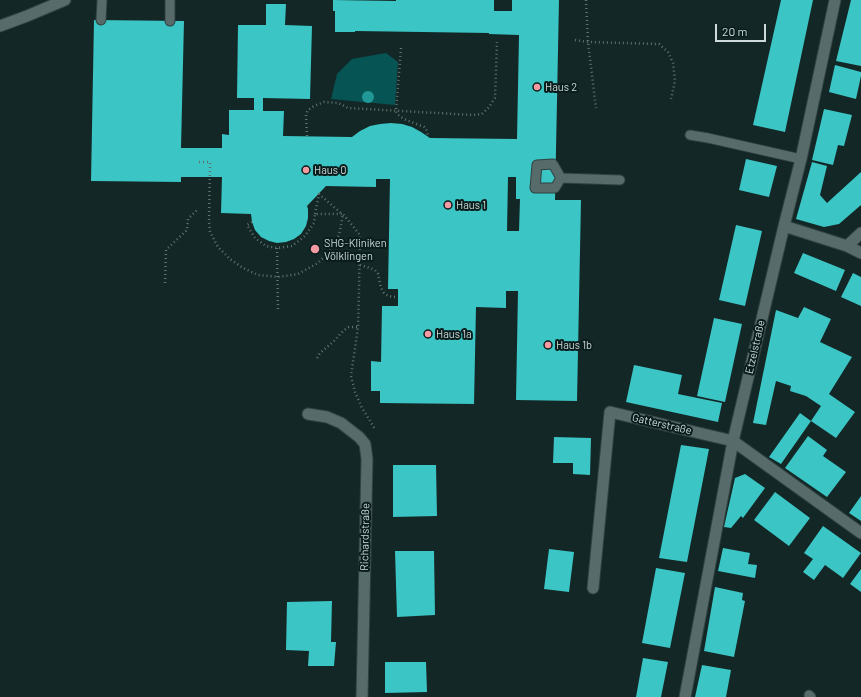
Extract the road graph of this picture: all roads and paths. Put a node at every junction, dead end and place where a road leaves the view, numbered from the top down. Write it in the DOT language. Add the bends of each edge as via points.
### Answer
graph roads {
  1 [pos="65,0"];
  2 [pos="102,0"];
  3 [pos="170,0"];
  4 [pos="586,0"];
  5 [pos="835,0"];
  6 [pos="101,20"];
  7 [pos="170,21"];
  8 [pos="0,26"];
  9 [pos="575,40"];
  10 [pos="497,42"];
  11 [pos="588,42"];
  12 [pos="401,48"];
  13 [pos="671,99"];
  14 [pos="596,108"];
  15 [pos="396,111"];
  16 [pos="690,135"];
  17 [pos="307,136"];
  18 [pos="428,137"];
  19 [pos="801,159"];
  20 [pos="199,162"];
  21 [pos="561,178"];
  22 [pos="620,180"];
  23 [pos="198,209"];
  24 [pos="315,214"];
  25 [pos="343,214"];
  26 [pos="252,222"];
  27 [pos="784,226"];
  28 [pos="861,233"];
  29 [pos="269,241"];
  30 [pos="290,241"];
  31 [pos="266,246"];
  32 [pos="292,246"];
  33 [pos="847,246"];
  34 [pos="277,248"];
  35 [pos="861,253"];
  36 [pos="360,265"];
  37 [pos="278,277"];
  38 [pos="165,283"];
  39 [pos="398,297"];
  40 [pos="278,311"];
  41 [pos="358,327"];
  42 [pos="317,358"];
  43 [pos="308,414"];
  44 [pos="375,429"];
  45 [pos="733,441"];
  46 [pos="861,533"];
  47 [pos="593,588"];
  48 [pos="362,697"];
  49 [pos="685,697"];
  1 -- 8 [label="street"];
  2 -- 6 [label="lane"];
  3 -- 7 [label="lane"];
  4 -- 11 [label="path"];
  5 -- 19 [label="street, Etzelstraße"];
  9 -- 11 [label="path"];
  10 -- 15 [label="path" via="495,98 482,114"];
  11 -- 13 [label="path" via="659,44 668,52 673,62 675,81"];
  11 -- 14 [label="path"];
  12 -- 15 [label="path"];
  15 -- 17 [label="path" via="348,108 338,103 324,102 308,110 306,114"];
  15 -- 18 [label="path" via="406,120 424,127"];
  16 -- 19 [label="lane"];
  19 -- 27 [label="street, Etzelstraße"];
  20 -- 37 [label="path" via="210,162 210,232 218,247 243,268 258,275"];
  21 -- 22 [label="lane"];
  23 -- 38 [label="path" via="188,219 187,230 166,250"];
  24 -- 25 [label="path"];
  24 -- 25 [label="path" via="319,194"];
  24 -- 32 [label="path" via="314,223 305,236"];
  25 -- 36 [label="path" via="360,235"];
  25 -- 37 [label="path" via="339,235 331,250 318,263 298,274"];
  26 -- 31 [label="path" via="247,225 255,238"];
  27 -- 33 [label="street"];
  27 -- 45 [label="street, Etzelstraße"];
  28 -- 33 [label="street"];
  29 -- 31 [label="path"];
  30 -- 32 [label="path"];
  31 -- 34 [label="path"];
  32 -- 34 [label="path"];
  33 -- 35 [label="street"];
  34 -- 37 [label="path"];
  36 -- 39 [label="path" via="375,270 384,293"];
  36 -- 41 [label="path"];
  37 -- 40 [label="path"];
  41 -- 42 [label="path" via="344,330"];
  41 -- 44 [label="path" via="352,376 355,392"];
  43 -- 48 [label="street, Richardstraße" via="327,417 341,423 365,444 367,458"];
  45 -- 46 [label="street, Gatterstraße"];
  45 -- 47 [label="street, Gatterstraße" via="610,412"];
  45 -- 49 [label="street, Etzelstraße"];
}
